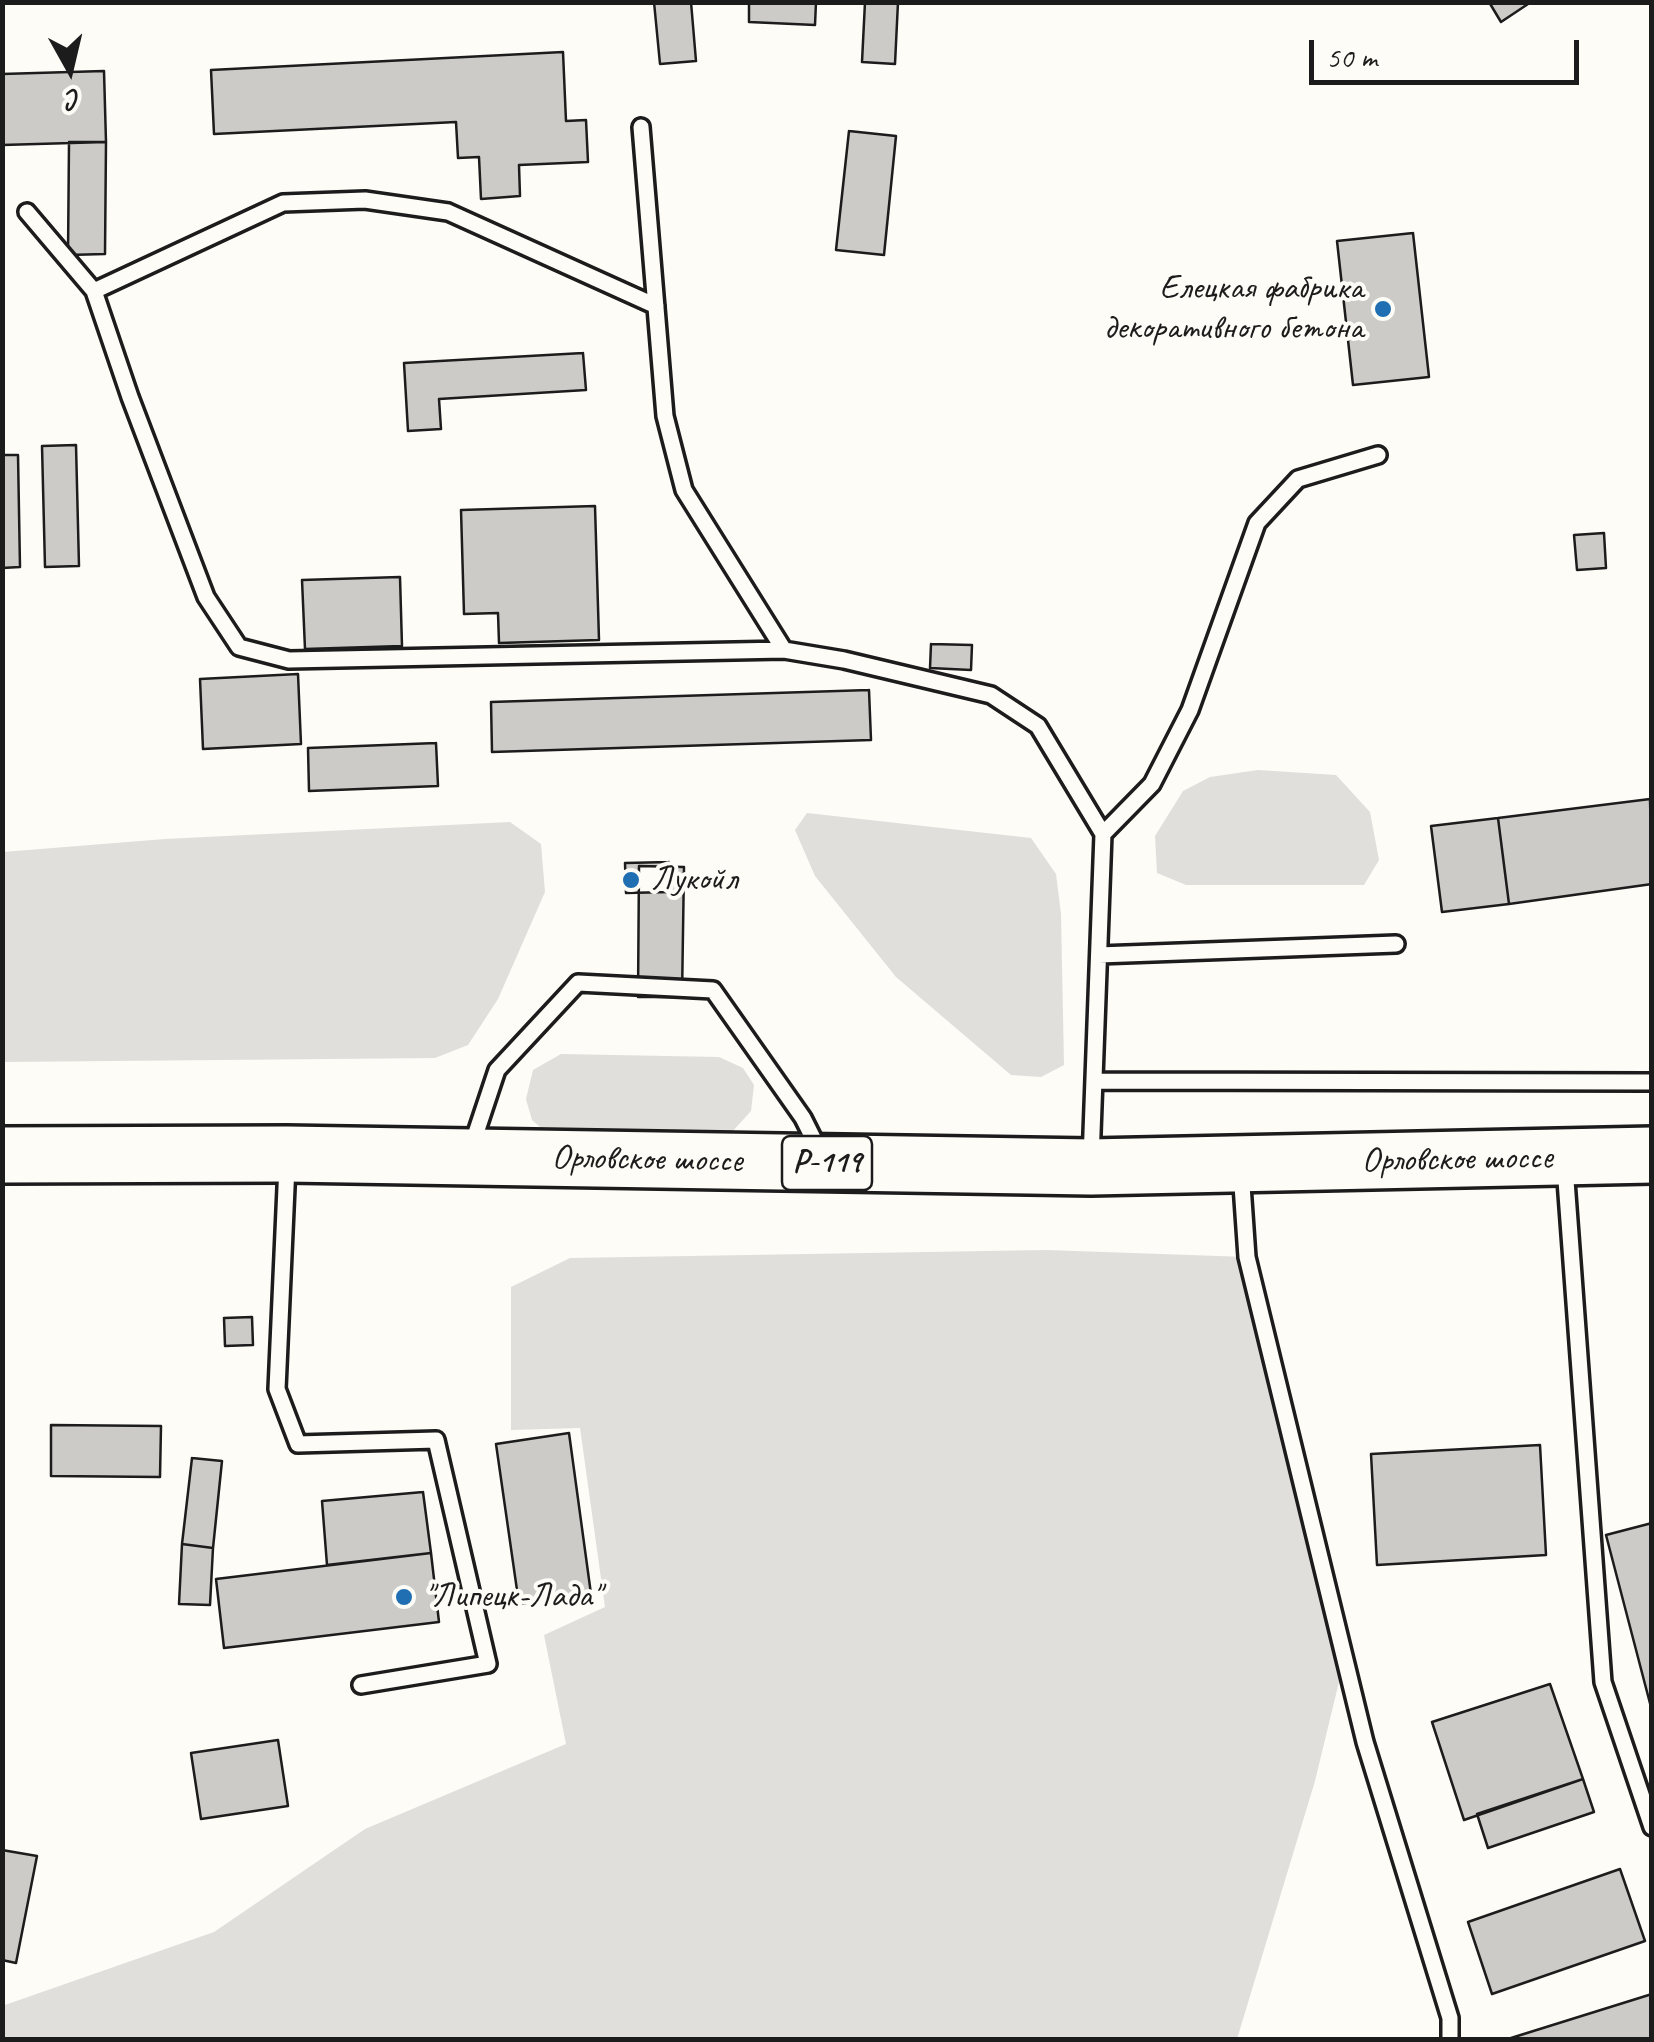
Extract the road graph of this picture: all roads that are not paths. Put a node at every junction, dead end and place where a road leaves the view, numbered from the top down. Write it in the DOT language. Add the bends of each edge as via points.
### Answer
graph roads {
  1 [pos="641,127"];
  2 [pos="26,212"];
  3 [pos="94,291"];
  4 [pos="656,306"];
  5 [pos="1378,455"];
  6 [pos="784,650"];
  7 [pos="1103,834"];
  8 [pos="1396,944"];
  9 [pos="1099,955"];
  10 [pos="1094,1081"];
  11 [pos="1652,1082"];
  12 [pos="287,1154"];
  13 [pos="1652,1154"];
  14 [pos="2,1155"];
  15 [pos="468,1156"];
  16 [pos="1564,1158"];
  17 [pos="826,1164"];
  18 [pos="1240,1164"];
  19 [pos="1090,1168"];
  20 [pos="360,1685"];
  21 [pos="1652,1827"];
  22 [pos="1450,2040"];
  1 -- 4 [label="lane"];
  2 -- 3 [label="lane"];
  3 -- 4 [label="lane" via="283,203 366,200 448,212"];
  3 -- 6 [label="lane" via="206,597 239,647 289,660"];
  4 -- 6 [label="lane" via="666,416 684,490"];
  5 -- 7 [label="lane" via="1298,480 1257,523 1190,710 1152,784"];
  6 -- 7 [label="lane" via="991,695 1038,726"];
  7 -- 9 [label="lane"];
  8 -- 9 [label="lane"];
  9 -- 10 [label="lane"];
  10 -- 11 [label="lane"];
  10 -- 19 [label="lane"];
  12 -- 14 [label="highway, Орловское шоссе / Р-119"];
  12 -- 15 [label="highway, Орловское шоссе / Р-119"];
  12 -- 20 [label="lane" via="277,1389 298,1444 436,1440 488,1664"];
  13 -- 16 [label="highway, Орловское шоссе / Р-119"];
  15 -- 17 [label="highway, Орловское шоссе / Р-119"];
  15 -- 17 [label="lane" via="497,1070 578,982 713,990 803,1118"];
  16 -- 18 [label="highway, Орловское шоссе / Р-119"];
  16 -- 21 [label="lane" via="1603,1682"];
  17 -- 19 [label="highway, Орловское шоссе / Р-119"];
  18 -- 19 [label="highway, Орловское шоссе / Р-119"];
  18 -- 22 [label="lane" via="1246,1257 1365,1742 1450,2018"];
}
